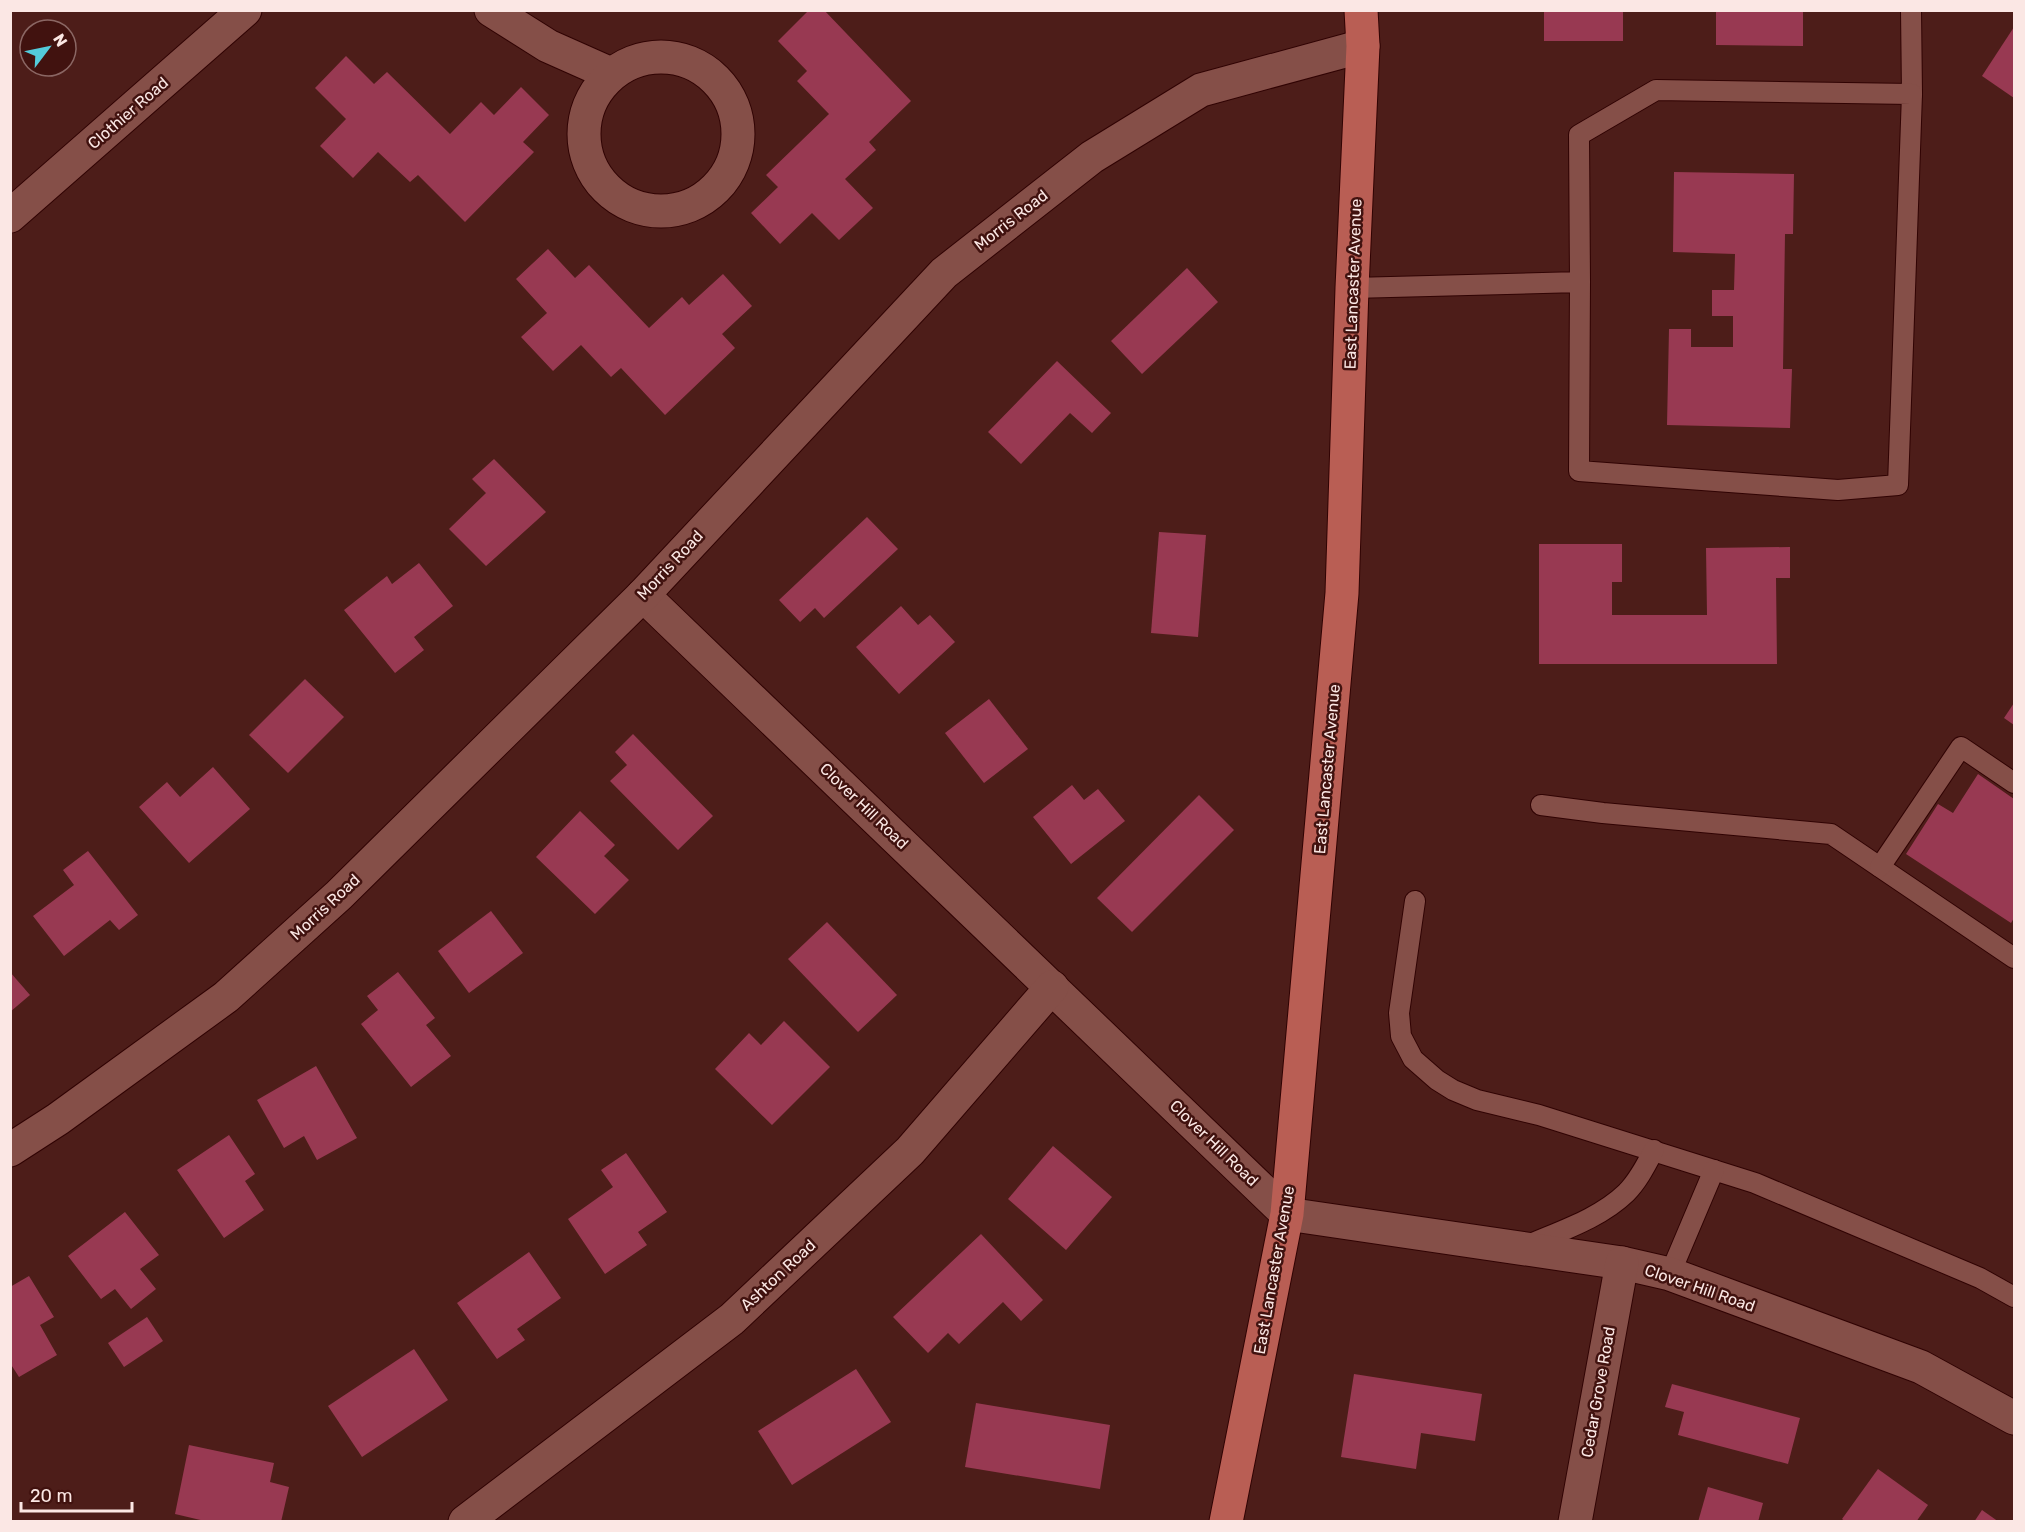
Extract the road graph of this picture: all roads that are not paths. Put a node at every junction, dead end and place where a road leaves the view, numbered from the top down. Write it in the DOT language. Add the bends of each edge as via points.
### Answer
graph roads {
  1 [pos="245,10"];
  2 [pos="491,10"];
  3 [pos="1361,10"];
  4 [pos="1911,10"];
  5 [pos="1363,46"];
  6 [pos="611,74"];
  7 [pos="1912,94"];
  8 [pos="10,216"];
  9 [pos="1580,282"];
  10 [pos="1352,288"];
  11 [pos="643,595"];
  12 [pos="2014,783"];
  13 [pos="1541,805"];
  14 [pos="1880,867"];
  15 [pos="1415,901"];
  16 [pos="2014,958"];
  17 [pos="1052,987"];
  18 [pos="10,1150"];
  19 [pos="1654,1150"];
  20 [pos="1714,1170"];
  21 [pos="1287,1214"];
  22 [pos="1521,1248"];
  23 [pos="1622,1263"];
  24 [pos="1670,1274"];
  25 [pos="2014,1297"];
  26 [pos="2014,1419"];
  27 [pos="465,1521"];
  28 [pos="1226,1521"];
  29 [pos="1575,1521"];
  1 -- 8 [label="street, Clothier Road"];
  2 -- 6 [label="street" via="548,46"];
  3 -- 5 [label="highway, East Lancaster Avenue"];
  4 -- 7 [label="lane"];
  5 -- 10 [label="highway, East Lancaster Avenue"];
  5 -- 11 [label="street, Morris Road" via="1201,90 1092,157 944,273"];
  6 -- 6 [label="street" via="594,94 584,120 584,146 593,172 622,201 655,211 682,209 697,203 726,176 737,151 738,124 732,101 715,77 670,56 643,58"];
  7 -- 9 [label="lane" via="1656,90 1579,135"];
  7 -- 9 [label="lane" via="1898,485 1838,490 1579,471"];
  9 -- 10 [label="lane"];
  10 -- 21 [label="highway, East Lancaster Avenue" via="1342,592"];
  11 -- 17 [label="street, Clover Hill Road"];
  11 -- 18 [label="street, Morris Road" via="339,896 226,997"];
  12 -- 14 [label="lane" via="1961,747"];
  13 -- 14 [label="lane" via="1832,834"];
  14 -- 16 [label="lane"];
  15 -- 19 [label="lane" via="1399,1013 1401,1036 1413,1059 1437,1080 1477,1100 1539,1114"];
  17 -- 21 [label="street, Clover Hill Road"];
  17 -- 27 [label="street, Ashton Road" via="910,1150 732,1319"];
  19 -- 20 [label="lane"];
  19 -- 22 [label="lane" via="1627,1192 1610,1206"];
  20 -- 24 [label="lane"];
  20 -- 25 [label="lane" via="1766,1187 1980,1278"];
  21 -- 22 [label="street, Clover Hill Road"];
  21 -- 28 [label="highway, East Lancaster Avenue"];
  22 -- 23 [label="street, Clover Hill Road"];
  23 -- 24 [label="street, Clover Hill Road"];
  23 -- 29 [label="street, Cedar Grove Road"];
  24 -- 26 [label="street, Clover Hill Road" via="1921,1367"];
}
